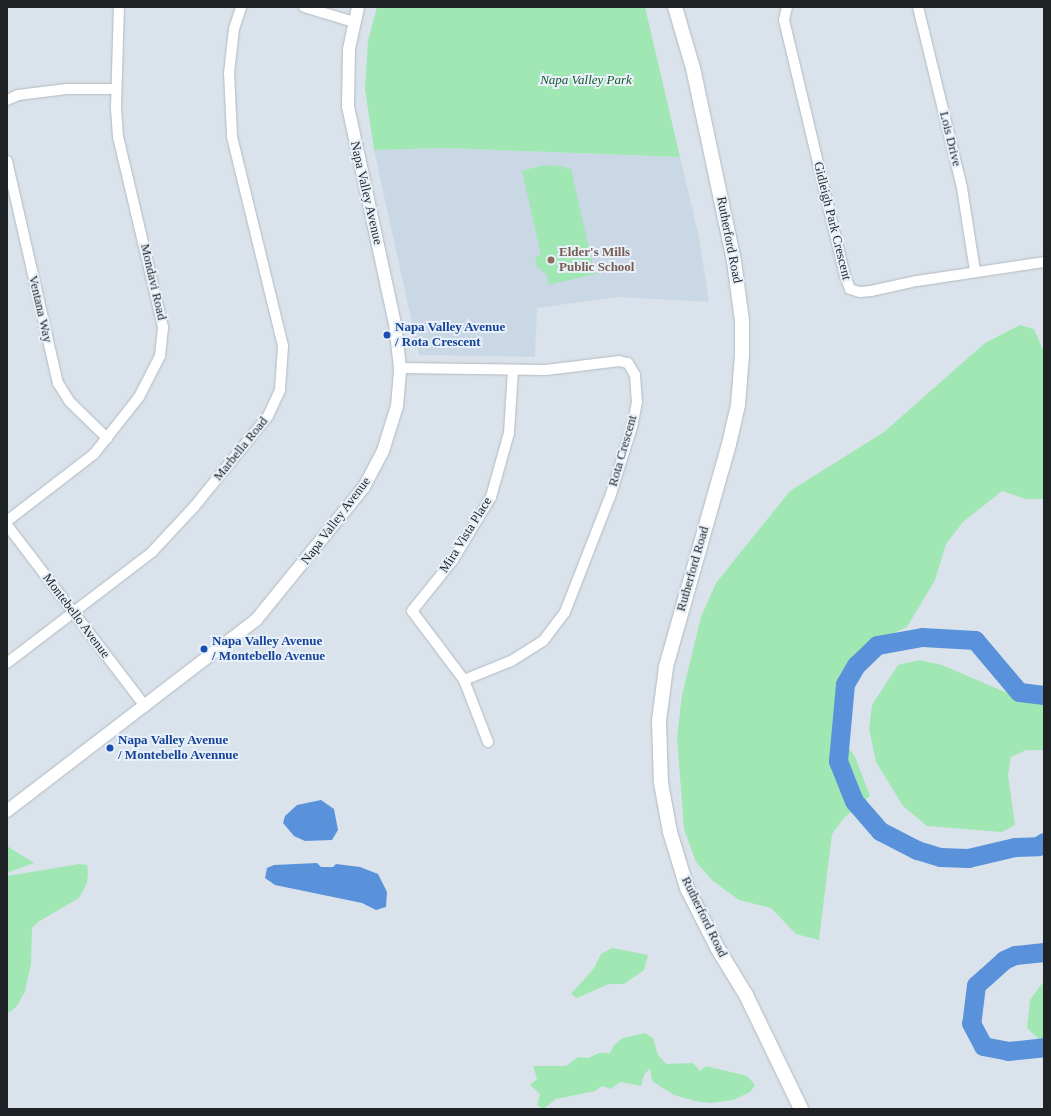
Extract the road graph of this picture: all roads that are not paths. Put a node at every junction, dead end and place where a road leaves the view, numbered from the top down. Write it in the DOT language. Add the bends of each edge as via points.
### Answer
graph roads {
  1 [pos="120,7"];
  2 [pos="241,7"];
  3 [pos="304,7"];
  4 [pos="358,7"];
  5 [pos="675,7"];
  6 [pos="787,7"];
  7 [pos="918,7"];
  8 [pos="354,22"];
  9 [pos="116,89"];
  10 [pos="7,100"];
  11 [pos="7,161"];
  12 [pos="1044,262"];
  13 [pos="975,271"];
  14 [pos="400,368"];
  15 [pos="513,370"];
  16 [pos="107,438"];
  17 [pos="7,521"];
  18 [pos="7,525"];
  19 [pos="73,613"];
  20 [pos="7,663"];
  21 [pos="464,680"];
  22 [pos="145,706"];
  23 [pos="488,742"];
  24 [pos="7,811"];
  25 [pos="801,1109"];
  1 -- 9 [label="street, Mondavi Road"];
  2 -- 19 [label="street, Marbella Road" via="234,29 229,73 232,136 283,346 280,390 268,416 194,506 152,552"];
  3 -- 8 [label="street"];
  4 -- 8 [label="street, Napa Valley Avenue"];
  5 -- 25 [label="main road, Rutherford Road" via="693,68 734,261 742,321 742,355 738,405 729,444 666,667 659,722 661,784 670,832 687,888 715,943 746,995"];
  6 -- 13 [label="street, Gidleigh Park Crescent" via="784,20 850,290 871,291"];
  7 -- 13 [label="street, Lois Drive" via="962,188"];
  8 -- 14 [label="street, Napa Valley Avenue" via="347,65 348,107 393,312"];
  9 -- 10 [label="street" via="67,89 18,95"];
  9 -- 16 [label="street, Mondavi Road" via="118,137 163,327 160,356 139,398"];
  11 -- 16 [label="street, Ventana Way" via="58,383 70,402"];
  12 -- 13 [label="street, Gidleigh Park Crescent"];
  14 -- 15 [label="street, Rota Crescent"];
  14 -- 22 [label="street, Napa Valley Avenue" via="398,400 389,436 364,487 256,620"];
  15 -- 21 [label="street, Mira Vista Place" via="509,433 491,497 453,560 412,611"];
  15 -- 21 [label="street, Rota Crescent" via="546,370 619,361 628,363 635,375 637,402 611,494 565,612 543,641 511,661"];
  16 -- 17 [label="street, Mondavi Road" via="88,460"];
  18 -- 19 [label="street, Montebello Avenue"];
  19 -- 20 [label="street, Marbella Road"];
  19 -- 22 [label="street, Montebello Avenue"];
  21 -- 23 [label="street, Mira Vista Place"];
  22 -- 24 [label="street, Napa Valley Avenue"];
}
